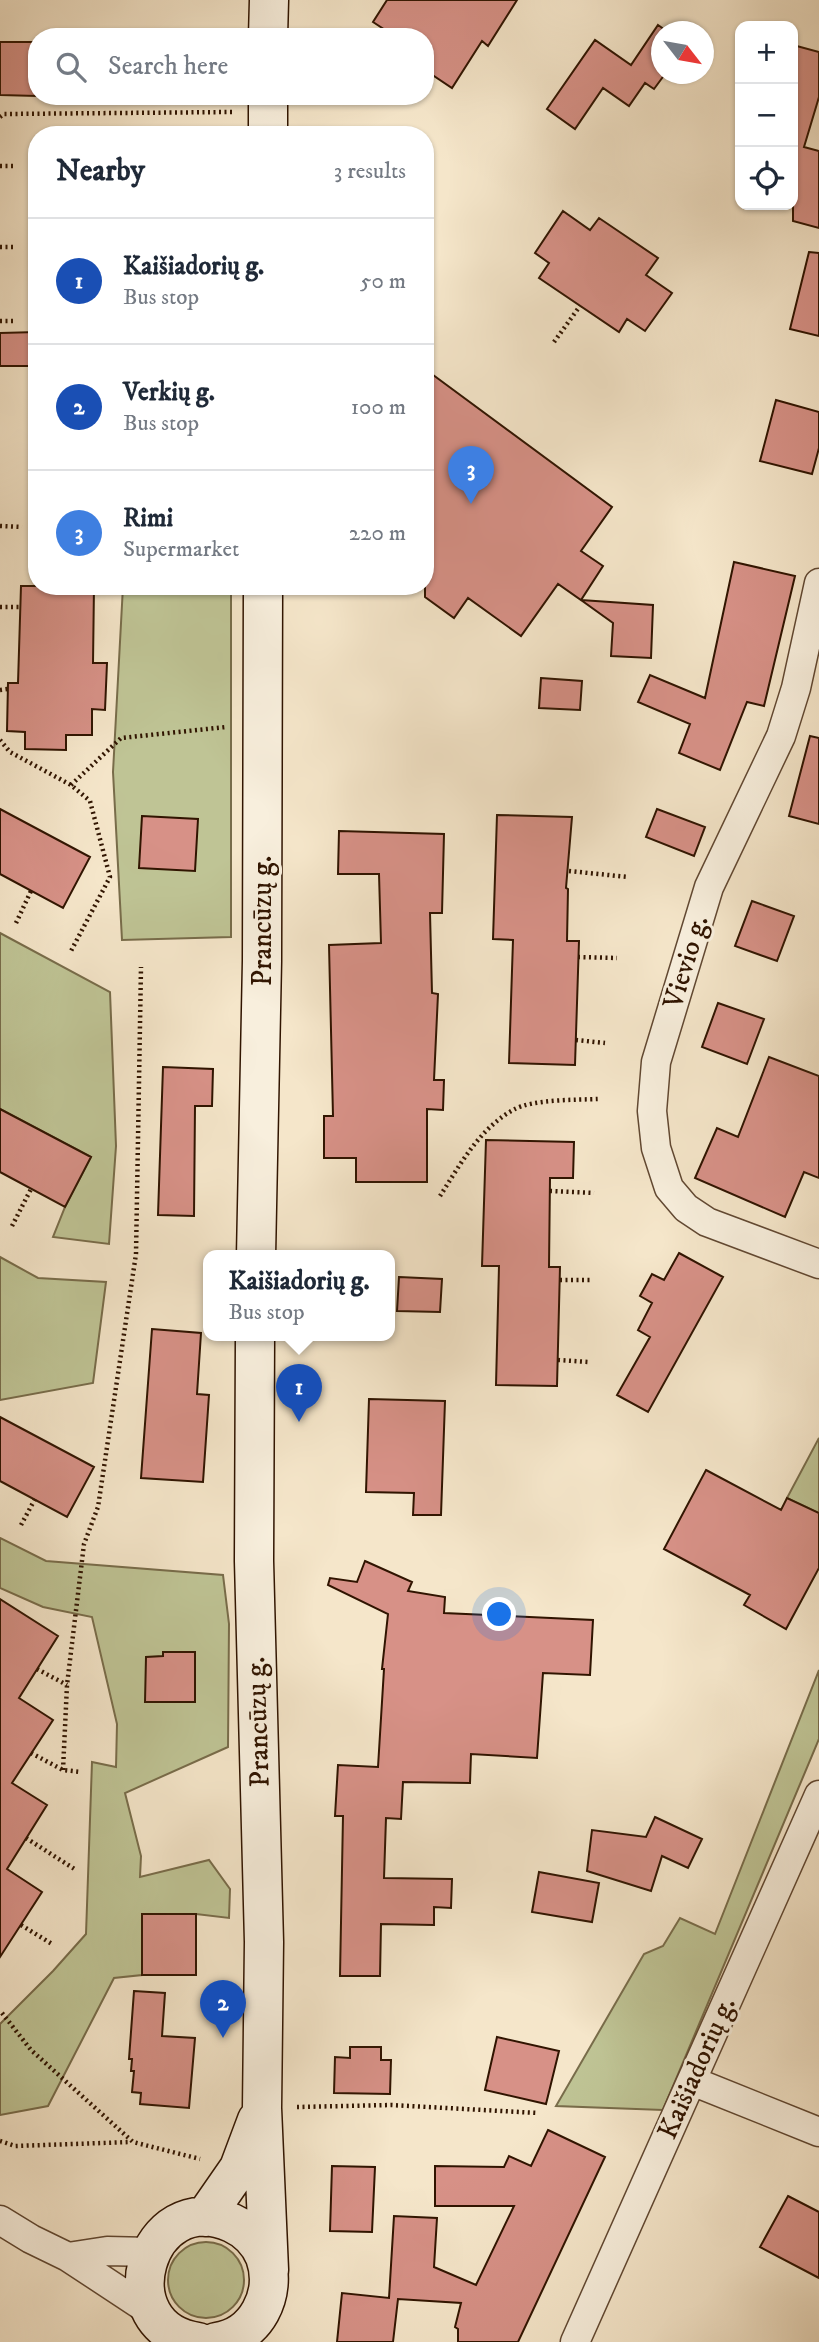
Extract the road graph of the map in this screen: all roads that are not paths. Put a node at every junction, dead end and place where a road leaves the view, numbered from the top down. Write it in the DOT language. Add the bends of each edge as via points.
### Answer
graph roads {
  1 [pos="269,0"];
  2 [pos="268,28"];
  3 [pos="819,583"];
  4 [pos="263,595"];
  5 [pos="256,1250"];
  6 [pos="819,1264"];
  7 [pos="256,1341"];
  8 [pos="819,1794"];
  9 [pos="692,2081"];
  10 [pos="262,2108"];
  11 [pos="819,2132"];
  12 [pos="205,2217"];
  13 [pos="0,2220"];
  14 [pos="150,2252"];
  15 [pos="68,2257"];
  16 [pos="267,2286"];
  17 [pos="153,2313"];
  18 [pos="198,2342"];
  19 [pos="216,2342"];
  20 [pos="264,2342"];
  21 [pos="575,2342"];
  1 -- 2 [label="street"];
  3 -- 6 [label="street, Vievio g." via="781,736 709,887 656,1062 652,1111 656,1147 669,1188 686,1208 707,1222"];
  4 -- 5 [label="street, Prancūzų g."];
  7 -- 10 [label="street, Prancūzų g." via="254,1561 264,1942"];
  8 -- 9 [label="street, Kaišiadorių g."];
  9 -- 11 [label="street"];
  9 -- 21 [label="street, Kaišiadorių g."];
  10 -- 12 [label="street, Prancūzų g." via="239,2168"];
  10 -- 16 [label="street, Prancūzų g."];
  12 -- 14 [label="street" via="173,2227"];
  12 -- 16 [label="street" via="240,2226 254,2238 263,2253"];
  13 -- 15 [label="street"];
  14 -- 15 [label="street" via="107,2251"];
  14 -- 17 [label="street" via="144,2283"];
  15 -- 17 [label="street"];
  16 -- 19 [label="street" via="259,2315 249,2326"];
  16 -- 20 [label="street, Prancūzų g."];
  17 -- 18 [label="street" via="176,2335"];
}
